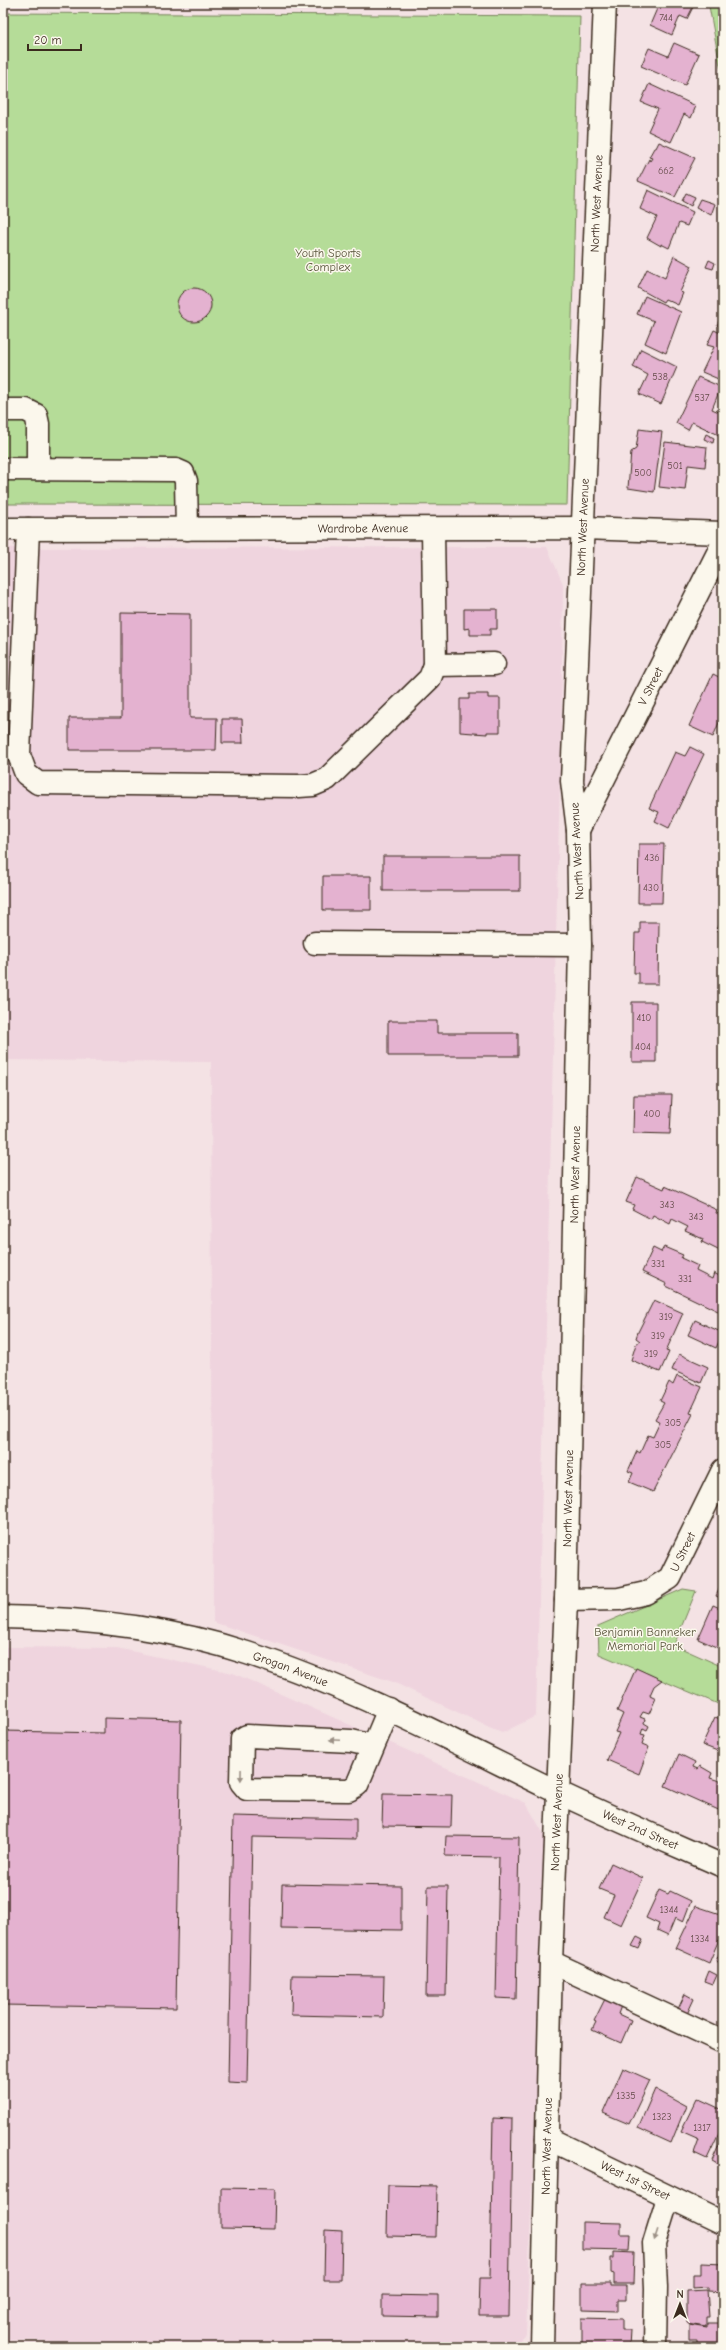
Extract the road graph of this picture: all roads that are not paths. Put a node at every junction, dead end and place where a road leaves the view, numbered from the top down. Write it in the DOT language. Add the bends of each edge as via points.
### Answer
graph roads {
  1 [pos="605,3"];
  2 [pos="3,410"];
  3 [pos="3,469"];
  4 [pos="38,469"];
  5 [pos="583,528"];
  6 [pos="3,529"];
  7 [pos="28,529"];
  8 [pos="187,529"];
  9 [pos="433,530"];
  10 [pos="723,533"];
  11 [pos="723,543"];
  12 [pos="494,664"];
  13 [pos="435,665"];
  14 [pos="11,755"];
  15 [pos="578,830"];
  16 [pos="314,943"];
  17 [pos="580,945"];
  18 [pos="723,1470"];
  19 [pos="715,1507"];
  20 [pos="566,1600"];
  21 [pos="3,1617"];
  22 [pos="389,1709"];
  23 [pos="373,1746"];
  24 [pos="557,1792"];
  25 [pos="723,1866"];
  26 [pos="551,1962"];
  27 [pos="723,2042"];
  28 [pos="547,2138"];
  29 [pos="668,2198"];
  30 [pos="723,2223"];
  31 [pos="542,2347"];
  32 [pos="655,2347"];
  1 -- 5 [label="street, North West Avenue"];
  2 -- 4 [label="street" via="26,410 36,415"];
  3 -- 4 [label="street"];
  4 -- 8 [label="street" via="176,470 183,473 186,481"];
  5 -- 9 [label="street, Wardrobe Avenue"];
  5 -- 10 [label="street, Wardrobe Avenue"];
  5 -- 15 [label="street, North West Avenue" via="572,781"];
  6 -- 7 [label="street, Wardrobe Avenue"];
  7 -- 8 [label="street, Wardrobe Avenue"];
  7 -- 14 [label="street"];
  8 -- 9 [label="street, Wardrobe Avenue"];
  9 -- 13 [label="street"];
  11 -- 15 [label="street, V Street"];
  12 -- 13 [label="street"];
  13 -- 14 [label="street" via="430,678 422,686 327,779 313,785 38,783 26,774"];
  15 -- 17 [label="street, North West Avenue"];
  16 -- 17 [label="street"];
  17 -- 20 [label="street, North West Avenue"];
  18 -- 19 [label="street, U Street"];
  19 -- 20 [label="street, U Street" via="670,1578 646,1593 619,1599"];
  20 -- 24 [label="street, North West Avenue"];
  21 -- 22 [label="street, Grogan Avenue" via="111,1623 154,1630 246,1653 319,1679"];
  22 -- 23 [label="street"];
  22 -- 24 [label="street, Grogan Avenue"];
  23 -- 23 [label="street, one-way" via="351,1741 247,1736 242,1739 241,1782 247,1789 349,1790 357,1785"];
  24 -- 25 [label="street, West 2nd Street"];
  24 -- 26 [label="street, North West Avenue"];
  26 -- 27 [label="street"];
  26 -- 28 [label="street, North West Avenue"];
  28 -- 29 [label="street, West 1st Street"];
  28 -- 31 [label="street, North West Avenue"];
  29 -- 30 [label="street, West 1st Street"];
  29 -- 32 [label="street, one-way" via="654,2243"];
}
